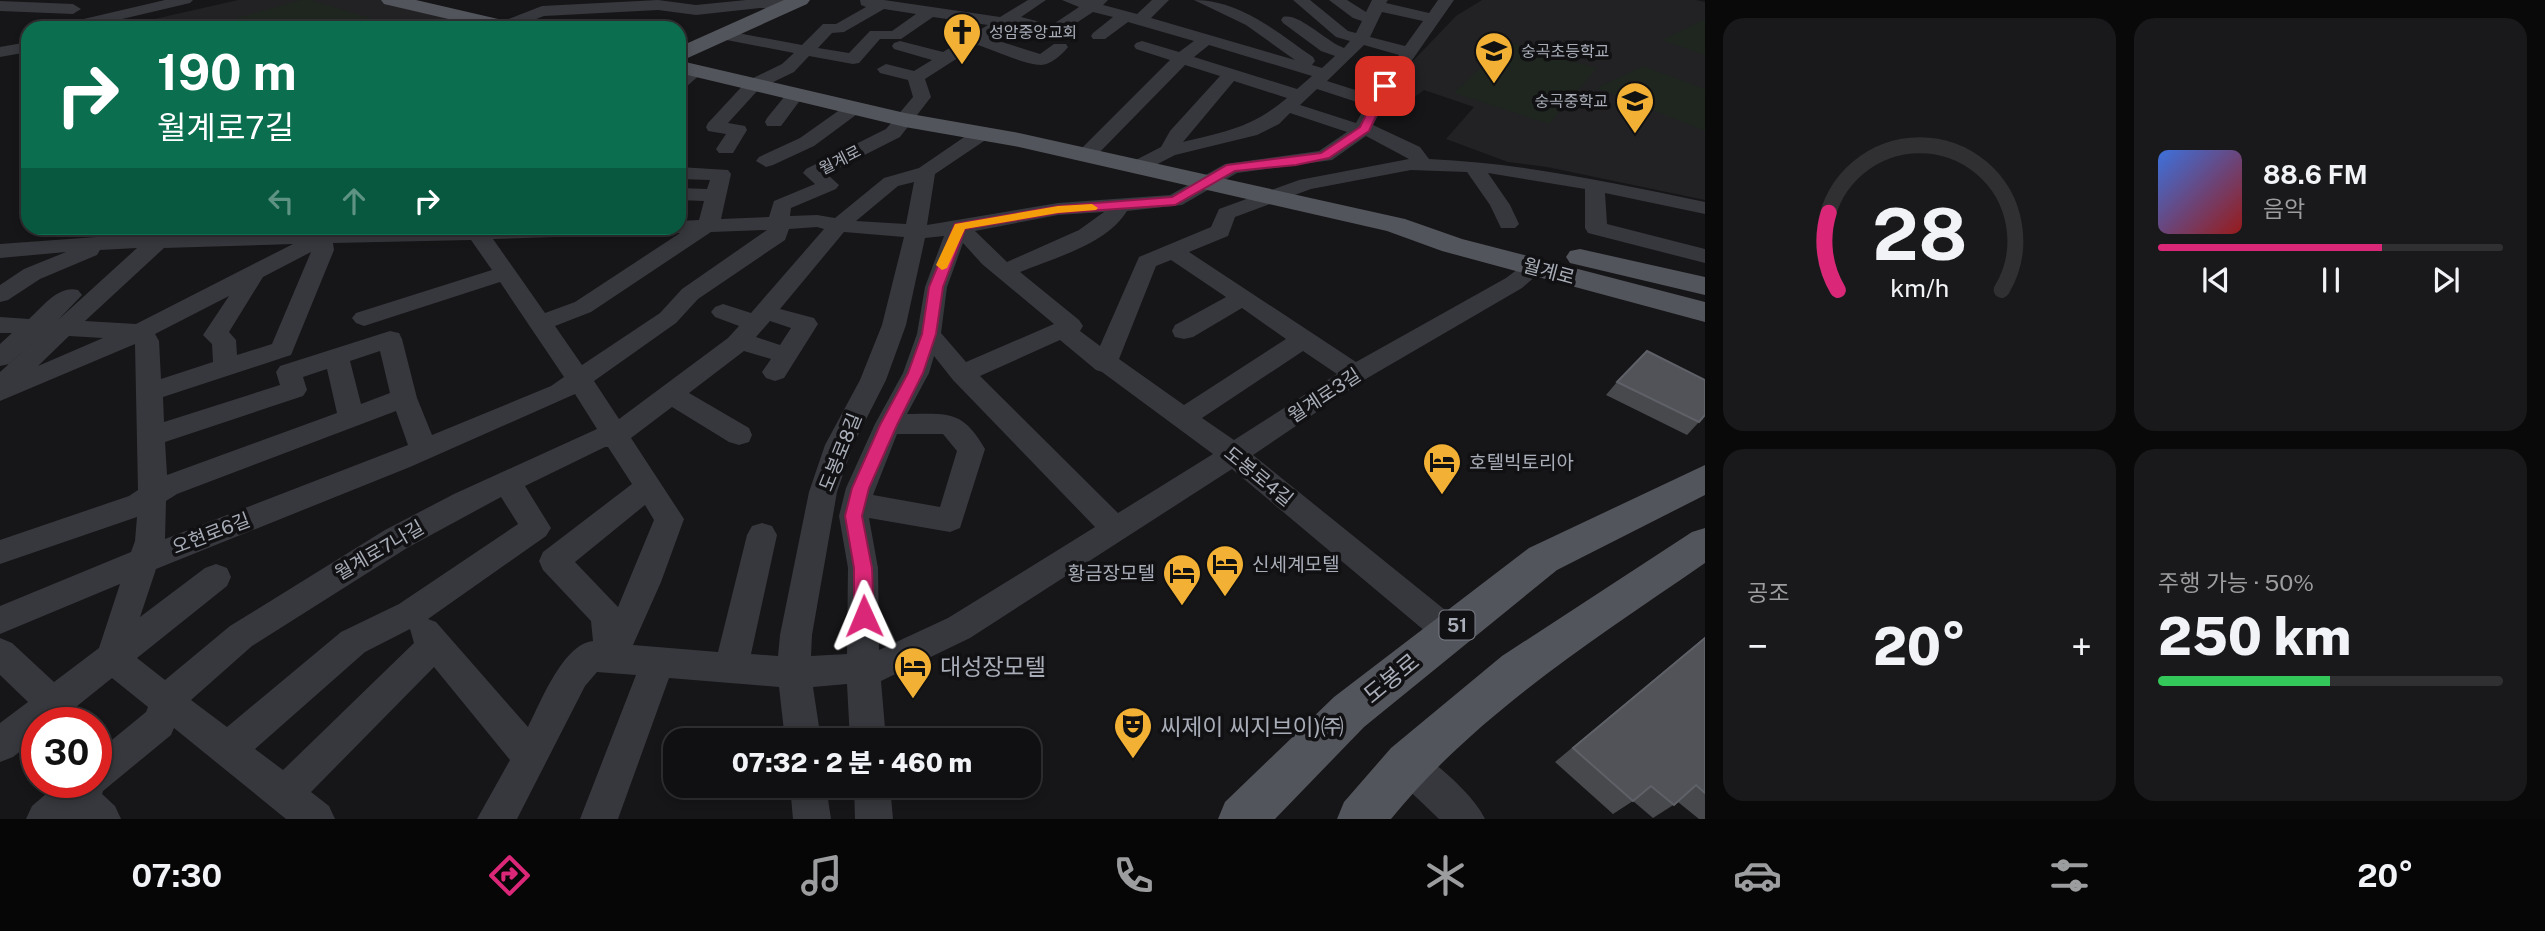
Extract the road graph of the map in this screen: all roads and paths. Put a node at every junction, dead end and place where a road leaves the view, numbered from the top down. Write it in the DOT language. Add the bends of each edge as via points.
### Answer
graph roads {
  1 [pos="185,0"];
  2 [pos="391,0"];
  3 [pos="856,0"];
  4 [pos="1038,0"];
  5 [pos="1070,0"];
  6 [pos="1161,0"];
  7 [pos="1301,0"];
  8 [pos="1337,0"];
  9 [pos="1446,0"];
  10 [pos="90,1"];
  11 [pos="1207,1"];
  12 [pos="795,2"];
  13 [pos="1096,3"];
  14 [pos="882,4"];
  15 [pos="0,6"];
  16 [pos="1376,8"];
  17 [pos="73,9"];
  18 [pos="931,11"];
  19 [pos="958,15"];
  20 [pos="1433,18"];
  21 [pos="1005,20"];
  22 [pos="1289,20"];
  23 [pos="61,21"];
  24 [pos="94,21"];
  25 [pos="480,21"];
  26 [pos="519,21"];
  27 [pos="1167,24"];
  28 [pos="1137,27"];
  29 [pos="816,32"];
  30 [pos="722,35"];
  31 [pos="1098,36"];
  32 [pos="975,39"];
  33 [pos="1207,39"];
  34 [pos="1360,40"];
  35 [pos="869,42"];
  36 [pos="1060,47"];
  37 [pos="21,48"];
  38 [pos="805,51"];
  39 [pos="0,52"];
  40 [pos="1410,53"];
  41 [pos="1347,55"];
  42 [pos="945,58"];
  43 [pos="1181,59"];
  44 [pos="686,66"];
  45 [pos="886,69"];
  46 [pos="686,70"];
  47 [pos="1231,74"];
  48 [pos="916,77"];
  49 [pos="1320,78"];
  50 [pos="760,86"];
  51 [pos="795,95"];
  52 [pos="1295,101"];
  53 [pos="1377,102"];
  54 [pos="854,108"];
  55 [pos="747,115"];
  56 [pos="905,120"];
  57 [pos="774,122"];
  58 [pos="1363,130"];
  59 [pos="983,133"];
  60 [pos="726,149"];
  61 [pos="1168,152"];
  62 [pos="1086,155"];
  63 [pos="1325,156"];
  64 [pos="766,161"];
  65 [pos="1423,164"];
  66 [pos="1473,166"];
  67 [pos="1137,167"];
  68 [pos="926,172"];
  69 [pos="686,173"];
  70 [pos="1365,173"];
  71 [pos="1207,181"];
  72 [pos="1595,185"];
  73 [pos="686,194"];
  74 [pos="716,195"];
  75 [pos="1272,197"];
  76 [pos="1119,206"];
  77 [pos="1705,208"];
  78 [pos="779,224"];
  79 [pos="1508,224"];
  80 [pos="839,225"];
  81 [pos="1395,225"];
  82 [pos="959,226"];
  83 [pos="686,227"];
  84 [pos="704,227"];
  85 [pos="916,231"];
  86 [pos="260,235"];
  87 [pos="321,235"];
  88 [pos="327,235"];
  89 [pos="498,235"];
  90 [pos="61,237"];
  91 [pos="158,241"];
  92 [pos="107,243"];
  93 [pos="0,251"];
  94 [pos="1173,251"];
  95 [pos="1705,256"];
  96 [pos="1535,268"];
  97 [pos="1004,271"];
  98 [pos="254,273"];
  99 [pos="505,273"];
  100 [pos="1705,286"];
  101 [pos="0,295"];
  102 [pos="70,295"];
  103 [pos="1242,298"];
  104 [pos="723,312"];
  105 [pos="1705,312"];
  106 [pos="364,318"];
  107 [pos="540,323"];
  108 [pos="0,325"];
  109 [pos="754,325"];
  110 [pos="35,327"];
  111 [pos="64,329"];
  112 [pos="1062,330"];
  113 [pos="1184,331"];
  114 [pos="137,332"];
  115 [pos="929,334"];
  116 [pos="1303,339"];
  117 [pos="336,356"];
  118 [pos="0,358"];
  119 [pos="1105,364"];
  120 [pos="226,367"];
  121 [pos="962,374"];
  122 [pos="1355,374"];
  123 [pos="579,379"];
  124 [pos="0,390"];
  125 [pos="150,392"];
  126 [pos="672,395"];
  127 [pos="404,398"];
  128 [pos="351,418"];
  129 [pos="1183,418"];
  130 [pos="888,425"];
  131 [pos="152,436"];
  132 [pos="615,436"];
  133 [pos="739,436"];
  134 [pos="424,450"];
  135 [pos="1233,454"];
  136 [pos="1705,479"];
  137 [pos="508,482"];
  138 [pos="648,487"];
  139 [pos="152,495"];
  140 [pos="856,504"];
  141 [pos="1116,529"];
  142 [pos="762,535"];
  143 [pos="1701,549"];
  144 [pos="0,552"];
  145 [pos="145,559"];
  146 [pos="216,577"];
  147 [pos="410,614"];
  148 [pos="0,620"];
  149 [pos="1449,632"];
  150 [pos="435,644"];
  151 [pos="117,655"];
  152 [pos="610,657"];
  153 [pos="2,658"];
  154 [pos="658,662"];
  155 [pos="732,668"];
  156 [pos="863,668"];
  157 [pos="794,673"];
  158 [pos="167,702"];
  159 [pos="53,704"];
  160 [pos="801,728"];
  161 [pos="867,728"];
  162 [pos="0,745"];
  163 [pos="228,749"];
  164 [pos="531,757"];
  165 [pos="112,763"];
  166 [pos="1407,764"];
  167 [pos="284,794"];
  168 [pos="70,798"];
  169 [pos="93,798"];
  170 [pos="809,798"];
  171 [pos="873,798"];
  172 [pos="45,819"];
  173 [pos="102,819"];
  174 [pos="316,819"];
  175 [pos="496,819"];
  176 [pos="599,819"];
  177 [pos="812,819"];
  178 [pos="874,819"];
  179 [pos="1242,819"];
  180 [pos="1361,819"];
  181 [pos="1466,819"];
  1 -- 24 [label="street"];
  2 -- 25 [label="main road"];
  3 -- 14 [label="street"];
  4 -- 21 [label="street"];
  5 -- 13 [label="street"];
  6 -- 28 [label="street"];
  7 -- 34 [label="street" via="1342,34"];
  8 -- 16 [label="street" via="1358,15"];
  9 -- 20 [label="street"];
  10 -- 17 [label="street"];
  11 -- 49 [label="street" via="1252,22"];
  12 -- 26 [label="street" via="696,10 658,5 542,11"];
  12 -- 30 [label="main road"];
  13 -- 21 [label="street" via="1055,30"];
  13 -- 28 [label="street"];
  14 -- 18 [label="street"];
  14 -- 29 [label="street" via="838,29"];
  15 -- 17 [label="street"];
  16 -- 20 [label="street"];
  16 -- 34 [label="street"];
  17 -- 23 [label="street"];
  18 -- 19 [label="street"];
  18 -- 35 [label="street" via="895,36 876,34"];
  19 -- 21 [label="street"];
  19 -- 42 [label="street" via="907,43"];
  20 -- 40 [label="street"];
  21 -- 32 [label="street"];
  22 -- 41 [label="street" via="1327,48"];
  27 -- 28 [label="street"];
  27 -- 28 [label="street"];
  27 -- 33 [label="street"];
  28 -- 31 [label="street"];
  28 -- 43 [label="street"];
  29 -- 35 [label="street"];
  29 -- 38 [label="street"];
  30 -- 38 [label="street"];
  30 -- 44 [label="main road"];
  32 -- 36 [label="street" via="1042,60"];
  32 -- 42 [label="street"];
  33 -- 43 [label="street"];
  33 -- 49 [label="street"];
  34 -- 40 [label="street"];
  34 -- 41 [label="street"];
  35 -- 38 [label="street" via="853,59"];
  37 -- 39 [label="street"];
  38 -- 50 [label="street"];
  40 -- 53 [label="street"];
  41 -- 49 [label="street"];
  42 -- 48 [label="street"];
  43 -- 47 [label="street"];
  43 -- 62 [label="street"];
  45 -- 48 [label="street"];
  46 -- 50 [label="main road, 월계로"];
  47 -- 52 [label="street"];
  47 -- 61 [label="street" via="1177,135"];
  48 -- 56 [label="street" via="922,97"];
  49 -- 52 [label="street"];
  49 -- 53 [label="street"];
  50 -- 51 [label="main road, 월계로"];
  50 -- 55 [label="street"];
  50 -- 60 [label="street" via="711,131 738,130"];
  51 -- 54 [label="main road, 월계로"];
  51 -- 57 [label="street"];
  52 -- 58 [label="street"];
  52 -- 61 [label="street" via="1250,131"];
  53 -- 58 [label="street"];
  54 -- 56 [label="main road, 월계로"];
  54 -- 64 [label="street, 월계로" via="807,142"];
  56 -- 59 [label="main road, 월계로"];
  56 -- 78 [label="street, 월계로" via="893,133 813,173 829,185 781,205"];
  58 -- 63 [label="street"];
  58 -- 65 [label="street" via="1413,151"];
  59 -- 62 [label="main road, 월계로"];
  59 -- 68 [label="street"];
  61 -- 67 [label="street"];
  62 -- 67 [label="main road, 월계로"];
  63 -- 70 [label="street"];
  63 -- 71 [label="street" via="1232,168"];
  65 -- 66 [label="street"];
  65 -- 70 [label="street"];
  66 -- 72 [label="street"];
  66 -- 79 [label="street"];
  67 -- 71 [label="main road, 월계로"];
  68 -- 80 [label="street" via="891,182"];
  68 -- 85 [label="street, 도봉로8길"];
  69 -- 74 [label="street" via="721,174"];
  70 -- 75 [label="street" via="1306,184"];
  71 -- 75 [label="main road, 월계로"];
  71 -- 76 [label="street" via="1175,201"];
  72 -- 77 [label="street"];
  72 -- 95 [label="street" via="1596,228"];
  73 -- 74 [label="street"];
  74 -- 84 [label="street"];
  75 -- 81 [label="main road, 월계로"];
  75 -- 94 [label="street" via="1226,213 1220,231"];
  76 -- 82 [label="street" via="1058,209"];
  76 -- 97 [label="street" via="1116,215 1098,229"];
  78 -- 80 [label="street" via="817,221"];
  78 -- 84 [label="street"];
  78 -- 123 [label="street, 오현로6길" via="777,235"];
  80 -- 85 [label="street"];
  80 -- 109 [label="street"];
  81 -- 96 [label="main road, 월계로" via="1422,237"];
  81 -- 100 [label="main road, 월계로" via="1460,230"];
  82 -- 85 [label="street"];
  82 -- 97 [label="street, 도봉로4길"];
  82 -- 115 [label="street" via="936,287"];
  83 -- 84 [label="street"];
  84 -- 107 [label="street" via="583,307"];
  85 -- 157 [label="street, 도봉로8길" via="894,325 873,380 839,445 823,492 796,635"];
  86 -- 91 [label="street"];
  87 -- 98 [label="street"];
  88 -- 120 [label="street" via="282,349"];
  89 -- 99 [label="street"];
  90 -- 92 [label="street"];
  90 -- 93 [label="street"];
  91 -- 92 [label="street"];
  91 -- 111 [label="street"];
  92 -- 101 [label="street" via="32,274"];
  94 -- 103 [label="street"];
  94 -- 119 [label="street" via="1147,262"];
  96 -- 105 [label="main road, 월계로"];
  96 -- 122 [label="street, 월계로3길"];
  97 -- 112 [label="street, 도봉로4길" via="1071,326"];
  98 -- 114 [label="street"];
  98 -- 120 [label="street" via="215,335 224,340"];
  99 -- 106 [label="street"];
  99 -- 107 [label="street"];
  102 -- 110 [label="street"];
  103 -- 113 [label="street"];
  103 -- 116 [label="street"];
  104 -- 109 [label="street"];
  107 -- 123 [label="street"];
  108 -- 110 [label="street"];
  109 -- 109 [label="street" via="780,364 806,324"];
  109 -- 126 [label="street"];
  110 -- 111 [label="street"];
  110 -- 118 [label="street"];
  111 -- 114 [label="street"];
  111 -- 124 [label="street"];
  112 -- 119 [label="street, 도봉로4길"];
  112 -- 121 [label="street"];
  114 -- 124 [label="street"];
  114 -- 125 [label="street" via="147,341"];
  115 -- 121 [label="street"];
  115 -- 130 [label="street" via="916,373"];
  116 -- 122 [label="street"];
  116 -- 129 [label="street"];
  117 -- 127 [label="street" via="390,339"];
  117 -- 128 [label="street"];
  117 -- 131 [label="street" via="289,372 294,390"];
  119 -- 129 [label="street, 도봉로4길"];
  120 -- 125 [label="street"];
  121 -- 141 [label="street"];
  122 -- 135 [label="street, 월계로3길"];
  123 -- 132 [label="street"];
  123 -- 134 [label="street, 오현로6길" via="560,392"];
  125 -- 131 [label="street"];
  126 -- 132 [label="street"];
  126 -- 133 [label="street"];
  127 -- 128 [label="street"];
  127 -- 134 [label="street"];
  128 -- 139 [label="street"];
  129 -- 135 [label="street, 도봉로4길"];
  130 -- 140 [label="street"];
  130 -- 140 [label="street" via="950,424 971,449 950,520"];
  131 -- 139 [label="street"];
  132 -- 137 [label="street, 월계로7나길" via="600,438"];
  132 -- 138 [label="street"];
  134 -- 145 [label="street, 오현로6길"];
  135 -- 141 [label="street, 월계로3길"];
  135 -- 149 [label="street, 도봉로4길"];
  136 -- 149 [label="main road, 도봉로 / 51" via="1543,559"];
  137 -- 147 [label="street" via="536,527"];
  137 -- 158 [label="street, 월계로7나길" via="396,539 310,591 241,636"];
  138 -- 152 [label="street" via="669,519 646,582"];
  138 -- 152 [label="street" via="554,561 607,616"];
  139 -- 144 [label="street" via="139,504"];
  139 -- 145 [label="street"];
  140 -- 156 [label="street" via="863,568"];
  141 -- 156 [label="street, 월계로3길" via="959,628 877,667"];
  142 -- 155 [label="street"];
  143 -- 166 [label="main road" via="1517,670"];
  145 -- 148 [label="street, 오현로6길"];
  145 -- 151 [label="street" via="115,644"];
  146 -- 151 [label="street"];
  147 -- 150 [label="street"];
  147 -- 163 [label="street" via="353,642"];
  149 -- 179 [label="main road, 도봉로 / 51" via="1349,712"];
  150 -- 164 [label="street"];
  150 -- 167 [label="street"];
  151 -- 158 [label="street" via="119,664"];
  151 -- 159 [label="street"];
  152 -- 154 [label="street, 월계로3길"];
  152 -- 164 [label="street" via="589,656 573,675"];
  153 -- 159 [label="street"];
  154 -- 155 [label="street, 월계로3길"];
  154 -- 176 [label="street"];
  155 -- 157 [label="street, 월계로3길"];
  156 -- 157 [label="street, 월계로3길"];
  156 -- 161 [label="street"];
  157 -- 160 [label="street, 도봉로8길"];
  158 -- 163 [label="street"];
  158 -- 165 [label="street" via="159,723"];
  159 -- 162 [label="street"];
  163 -- 167 [label="street"];
  164 -- 175 [label="street"];
  166 -- 180 [label="main road"];
  166 -- 181 [label="street"];
  167 -- 174 [label="street"];
  168 -- 172 [label="street"];
  169 -- 173 [label="street"];
  170 -- 177 [label="street"];
  171 -- 178 [label="street"];
}
